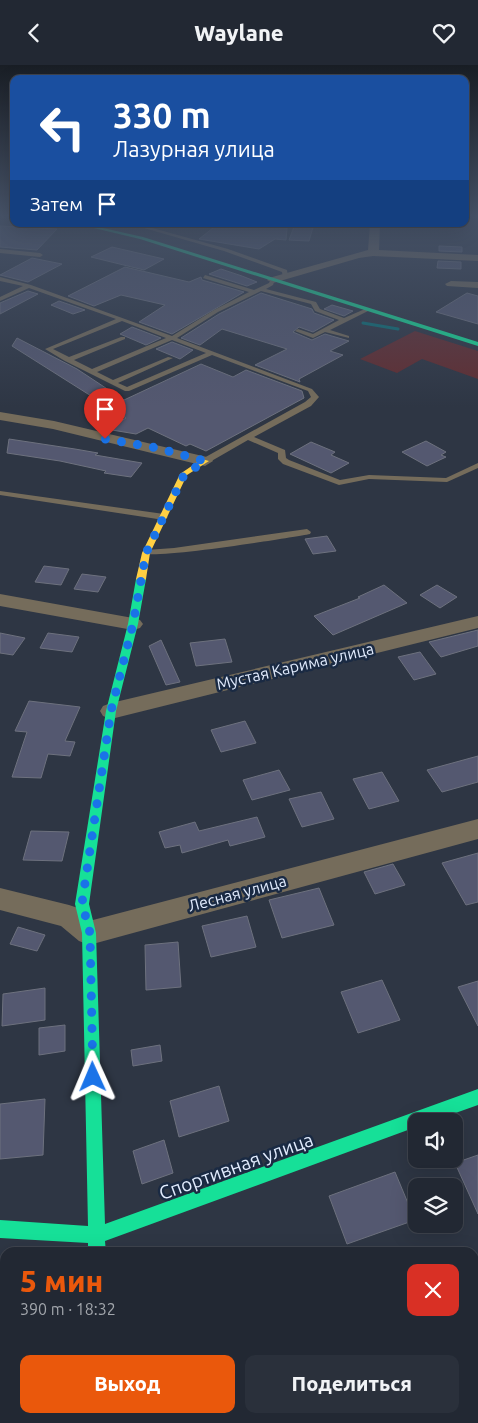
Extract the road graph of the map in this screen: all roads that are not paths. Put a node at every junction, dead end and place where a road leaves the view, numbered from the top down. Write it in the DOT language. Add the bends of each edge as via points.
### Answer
graph roads {
  1 [pos="6,280"];
  2 [pos="217,280"];
  3 [pos="273,280"];
  4 [pos="274,280"];
  5 [pos="452,284"];
  6 [pos="478,285"];
  7 [pos="29,286"];
  8 [pos="256,291"];
  9 [pos="0,299"];
  10 [pos="367,310"];
  11 [pos="122,319"];
  12 [pos="344,320"];
  13 [pos="325,330"];
  14 [pos="298,331"];
  15 [pos="347,337"];
  16 [pos="123,338"];
  17 [pos="172,338"];
  18 [pos="478,344"];
  19 [pos="212,353"];
  20 [pos="170,358"];
  21 [pos="67,360"];
  22 [pos="90,372"];
  23 [pos="112,383"];
  24 [pos="0,416"];
  25 [pos="250,438"];
  26 [pos="205,461"];
  27 [pos="478,465"];
  28 [pos="0,493"];
  29 [pos="164,517"];
  30 [pos="307,532"];
  31 [pos="146,553"];
  32 [pos="0,600"];
  33 [pos="478,622"];
  34 [pos="133,624"];
  35 [pos="111,711"];
  36 [pos="478,829"];
  37 [pos="0,899"];
  38 [pos="90,933"];
  39 [pos="478,1097"];
  40 [pos="0,1229"];
  41 [pos="97,1235"];
  42 [pos="97,1247"];
  1 -- 7 [label="lane"];
  2 -- 8 [label="lane"];
  3 -- 8 [label="lane"];
  4 -- 10 [label="street"];
  5 -- 6 [label="street"];
  7 -- 9 [label="lane"];
  7 -- 11 [label="lane"];
  8 -- 12 [label="lane" via="314,303 317,310"];
  8 -- 17 [label="lane"];
  10 -- 12 [label="lane"];
  10 -- 18 [label="street"];
  11 -- 17 [label="lane"];
  11 -- 21 [label="lane" via="48,349"];
  12 -- 13 [label="lane"];
  13 -- 14 [label="lane" via="313,336"];
  13 -- 15 [label="lane"];
  16 -- 21 [label="lane"];
  17 -- 19 [label="lane"];
  17 -- 22 [label="lane"];
  19 -- 23 [label="lane" via="132,389 123,389"];
  19 -- 25 [label="lane" via="310,390 315,397"];
  20 -- 23 [label="lane"];
  21 -- 22 [label="lane"];
  22 -- 23 [label="lane"];
  24 -- 26 [label="street" via="54,425"];
  25 -- 26 [label="lane"];
  25 -- 27 [label="lane" via="282,453 282,459 339,483 369,477 447,481"];
  26 -- 29 [label="street" via="184,475"];
  28 -- 29 [label="lane"];
  29 -- 31 [label="street"];
  30 -- 31 [label="lane"];
  31 -- 34 [label="street"];
  32 -- 34 [label="street"];
  33 -- 35 [label="street, Мустая Карима улица"];
  34 -- 35 [label="street"];
  35 -- 38 [label="street" via="82,903"];
  36 -- 38 [label="street, Лесная улица"];
  37 -- 38 [label="street" via="69,916"];
  38 -- 41 [label="street"];
  39 -- 41 [label="street, Спортивная улица"];
  40 -- 41 [label="street, Спортивная улица"];
  41 -- 42 [label="street"];
}
